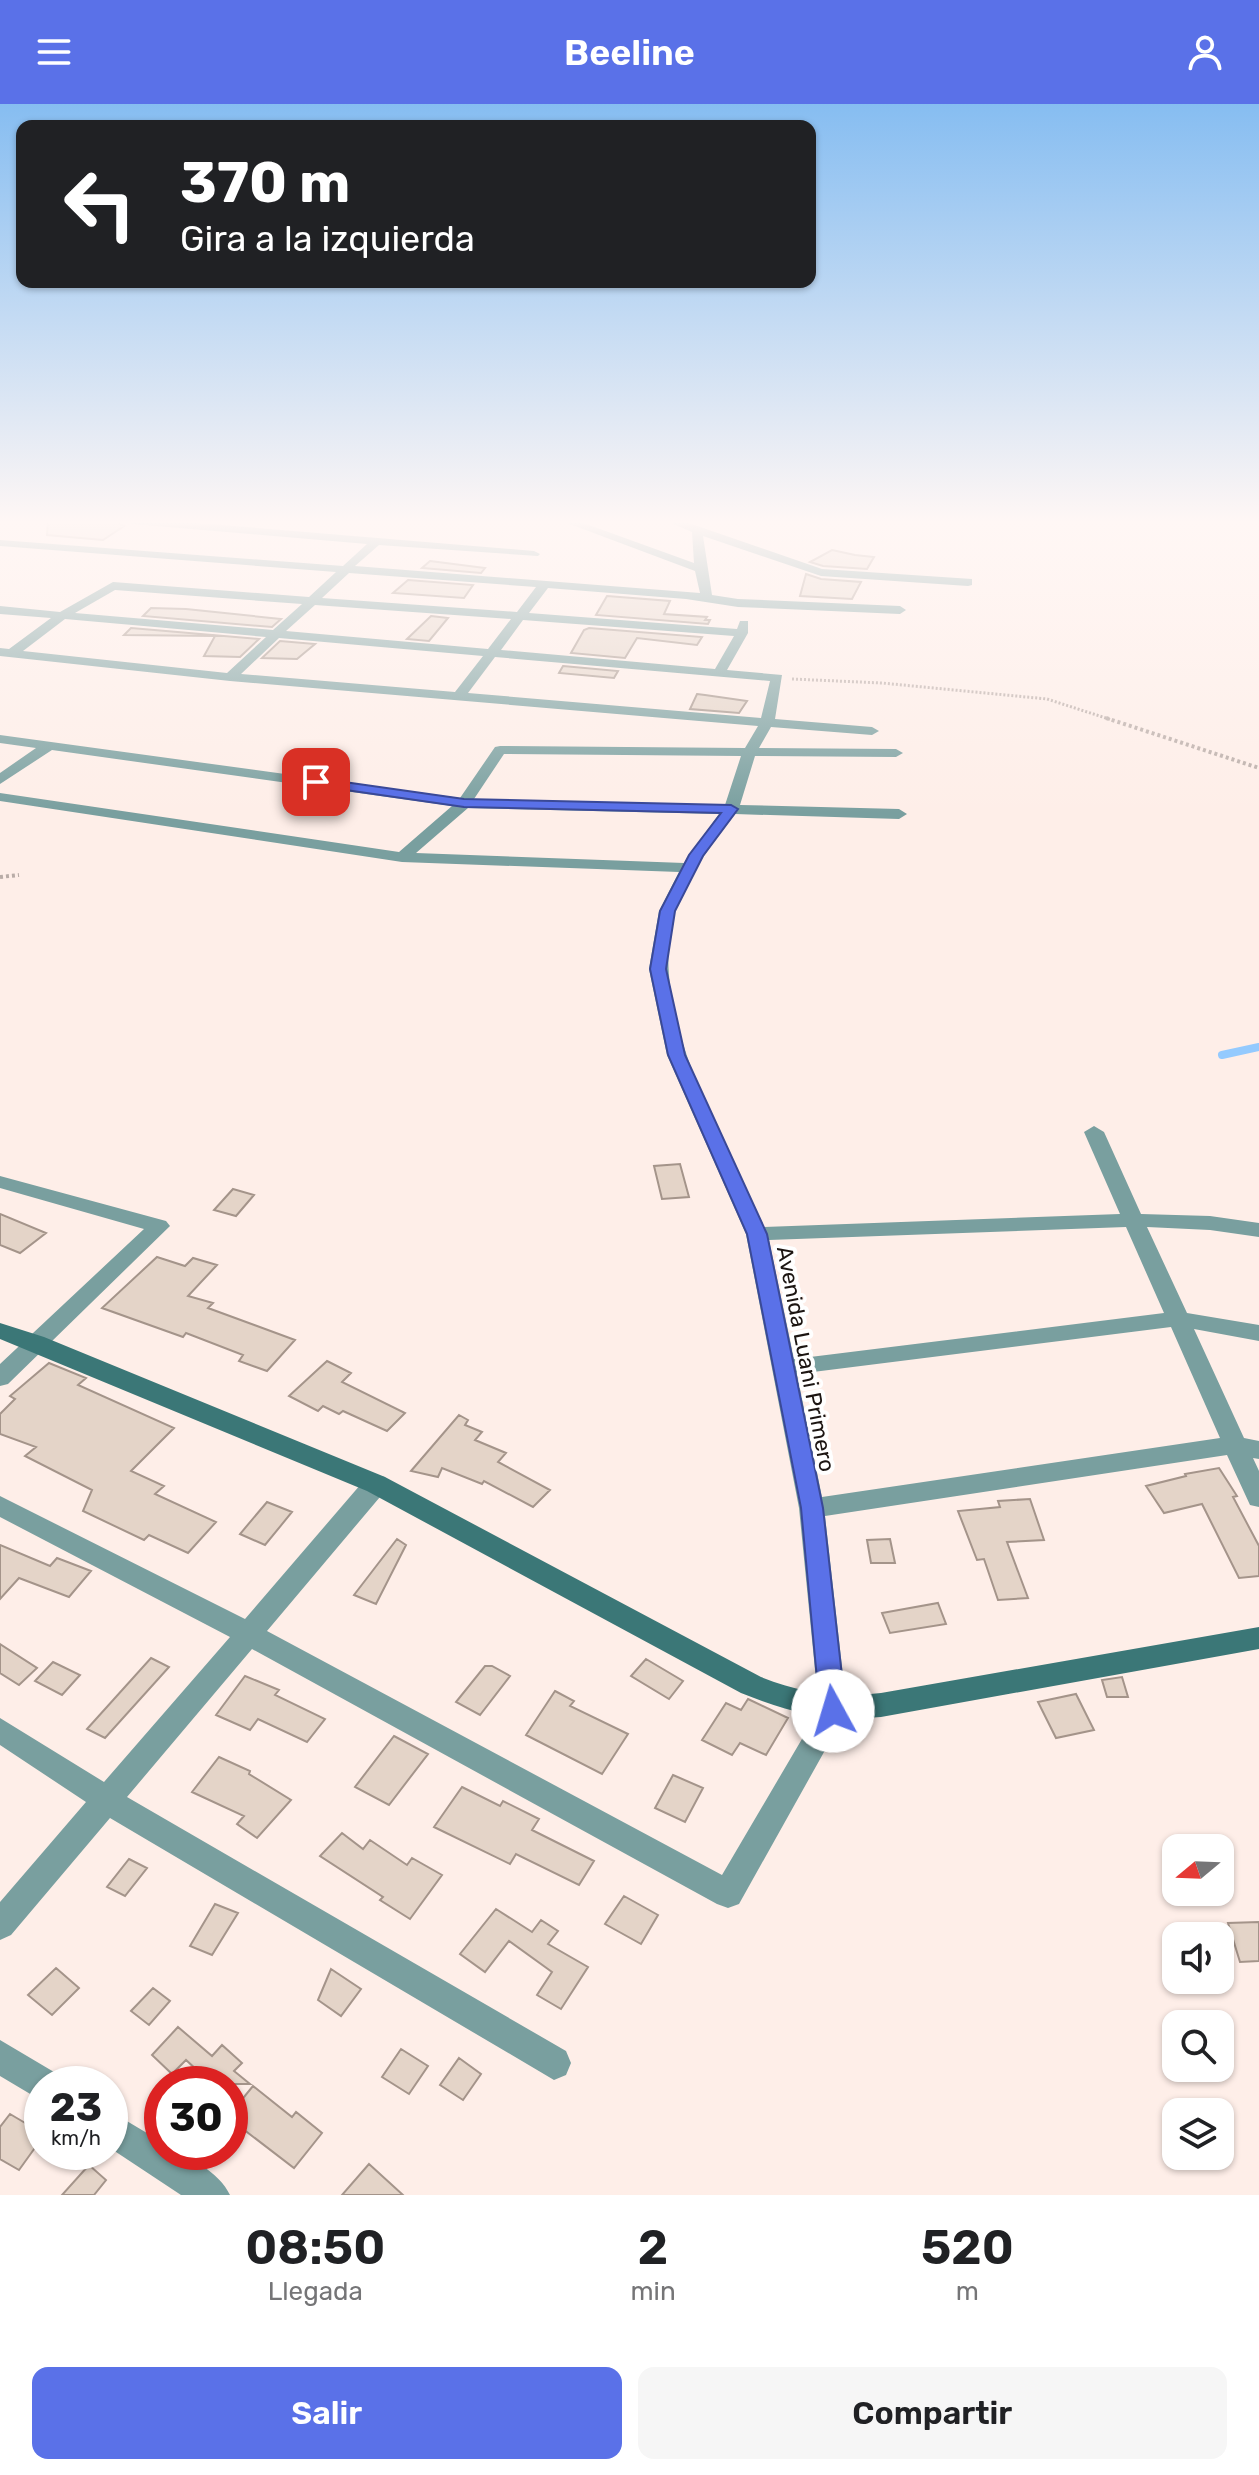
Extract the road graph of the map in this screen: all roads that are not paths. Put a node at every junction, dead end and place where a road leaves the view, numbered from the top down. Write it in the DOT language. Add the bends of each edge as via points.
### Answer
graph roads {
  1 [pos="518,617"];
  2 [pos="59,618"];
  3 [pos="91,618"];
  4 [pos="290,618"];
  5 [pos="526,618"];
  6 [pos="746,618"];
  7 [pos="742,633"];
  8 [pos="272,634"];
  9 [pos="6,652"];
  10 [pos="489,653"];
  11 [pos="719,673"];
  12 [pos="230,677"];
  13 [pos="458,697"];
  14 [pos="767,722"];
  15 [pos="872,731"];
  16 [pos="0,739"];
  17 [pos="50,745"];
  18 [pos="750,751"];
  19 [pos="896,753"];
  20 [pos="0,780"];
  21 [pos="0,797"];
  22 [pos="464,803"];
  23 [pos="731,809"];
  24 [pos="899,814"];
  25 [pos="402,857"];
  26 [pos="691,868"];
  27 [pos="1094,1132"];
  28 [pos="0,1182"];
  29 [pos="1134,1220"];
  30 [pos="1259,1230"];
  31 [pos="757,1234"];
  32 [pos="1178,1319"];
  33 [pos="0,1331"];
  34 [pos="1259,1333"];
  35 [pos="36,1343"];
  36 [pos="784,1368"];
  37 [pos="0,1378"];
  38 [pos="1247,1448"];
  39 [pos="376,1484"];
  40 [pos="1259,1498"];
  41 [pos="0,1506"];
  42 [pos="812,1508"];
  43 [pos="249,1634"];
  44 [pos="1259,1638"];
  45 [pos="833,1711"];
  46 [pos="0,1730"];
  47 [pos="108,1801"];
  48 [pos="0,1925"];
  49 [pos="0,2056"];
  50 [pos="554,2063"];
  51 [pos="24,2072"];
  52 [pos="128,2140"];
  53 [pos="212,2195"];
  1 -- 10 [label="street"];
  2 -- 9 [label="street"];
  3 -- 8 [label="street"];
  4 -- 8 [label="street"];
  5 -- 7 [label="street"];
  6 -- 7 [label="street"];
  7 -- 11 [label="street"];
  8 -- 10 [label="street"];
  8 -- 12 [label="street"];
  9 -- 12 [label="street"];
  10 -- 11 [label="street"];
  10 -- 13 [label="street"];
  11 -- 14 [label="street, Avenida Luani Primero" via="777,678"];
  12 -- 13 [label="street"];
  13 -- 14 [label="street"];
  14 -- 15 [label="street"];
  14 -- 18 [label="street, Avenida Luani Primero"];
  16 -- 17 [label="street"];
  17 -- 20 [label="street"];
  17 -- 22 [label="street"];
  18 -- 19 [label="street"];
  18 -- 22 [label="street" via="500,750"];
  18 -- 23 [label="street, Avenida Luani Primero"];
  21 -- 25 [label="street"];
  22 -- 23 [label="street"];
  22 -- 25 [label="street"];
  23 -- 24 [label="street"];
  23 -- 26 [label="street, Avenida Luani Primero"];
  25 -- 26 [label="street"];
  26 -- 31 [label="street, Avenida Luani Primero" via="667,911 658,969 676,1055"];
  27 -- 29 [label="street"];
  28 -- 35 [label="street" via="159,1226"];
  29 -- 30 [label="street"];
  29 -- 31 [label="street"];
  29 -- 32 [label="street"];
  31 -- 36 [label="street, Avenida Luani Primero"];
  32 -- 34 [label="street"];
  32 -- 36 [label="street"];
  32 -- 38 [label="street"];
  33 -- 35 [label="street"];
  35 -- 37 [label="street"];
  35 -- 39 [label="street"];
  36 -- 42 [label="street, Avenida Luani Primero"];
  38 -- 40 [label="street"];
  38 -- 42 [label="street"];
  39 -- 43 [label="street"];
  39 -- 45 [label="street" via="751,1685 794,1703"];
  41 -- 43 [label="street"];
  42 -- 45 [label="street, Avenida Luani Primero"];
  43 -- 45 [label="street" via="728,1894"];
  43 -- 47 [label="street"];
  44 -- 45 [label="street"];
  46 -- 47 [label="street"];
  47 -- 48 [label="street"];
  47 -- 50 [label="street"];
  49 -- 51 [label="street"];
  52 -- 53 [label="street"];
}
